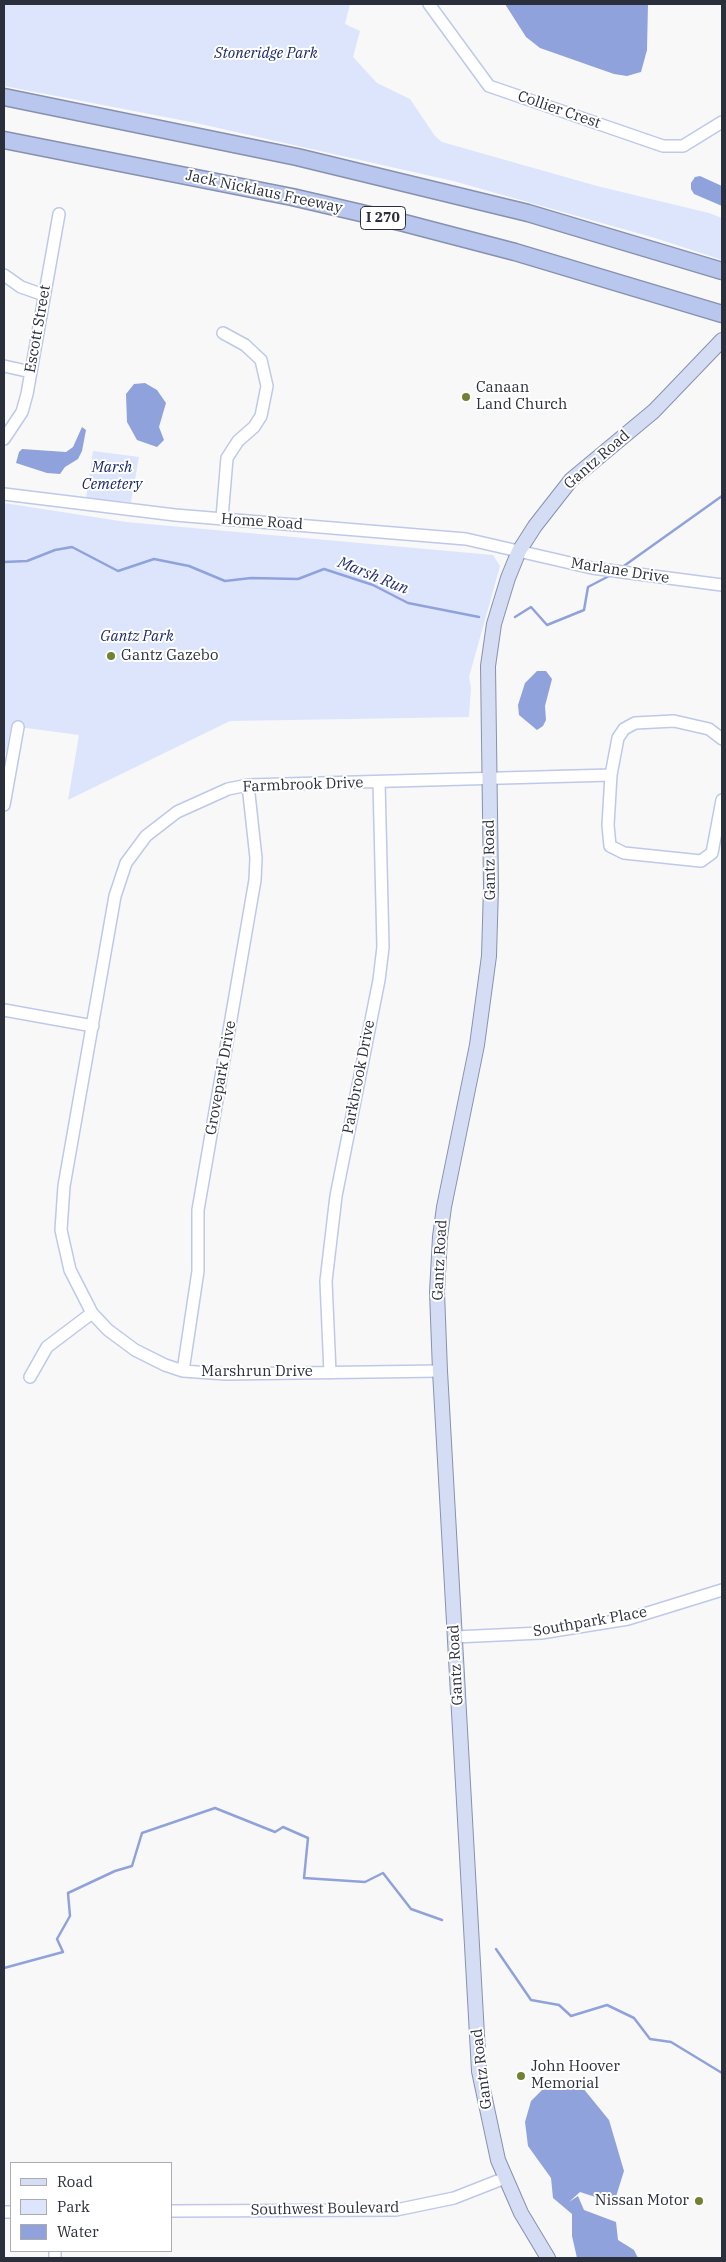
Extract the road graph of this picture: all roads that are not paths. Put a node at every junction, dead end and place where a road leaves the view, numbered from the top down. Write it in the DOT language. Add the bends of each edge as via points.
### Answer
graph roads {
  1 [pos="429,4"];
  2 [pos="4,97"];
  3 [pos="722,122"];
  4 [pos="4,140"];
  5 [pos="59,214"];
  6 [pos="722,271"];
  7 [pos="4,275"];
  8 [pos="44,294"];
  9 [pos="722,314"];
  10 [pos="223,333"];
  11 [pos="722,340"];
  12 [pos="4,366"];
  13 [pos="31,372"];
  14 [pos="4,440"];
  15 [pos="4,494"];
  16 [pos="222,518"];
  17 [pos="519,551"];
  18 [pos="722,585"];
  19 [pos="18,728"];
  20 [pos="722,739"];
  21 [pos="611,775"];
  22 [pos="489,778"];
  23 [pos="379,782"];
  24 [pos="248,786"];
  25 [pos="722,800"];
  26 [pos="4,805"];
  27 [pos="4,1010"];
  28 [pos="93,1026"];
  29 [pos="88,1052"];
  30 [pos="92,1313"];
  31 [pos="183,1371"];
  32 [pos="440,1371"];
  33 [pos="330,1372"];
  34 [pos="30,1377"];
  35 [pos="722,1590"];
  36 [pos="454,1638"];
  37 [pos="505,2178"];
  38 [pos="172,2211"];
  39 [pos="548,2258"];
  1 -- 3 [label="street, Collier Crest" via="489,86 664,146 683,146"];
  2 -- 6 [label="highway" via="316,161 528,213"];
  4 -- 9 [label="highway, Jack Nicklaus Freeway / I 270" via="292,197 404,223 525,254"];
  5 -- 8 [label="street, Escott Street"];
  7 -- 8 [label="street" via="20,287"];
  8 -- 13 [label="street, Escott Street"];
  10 -- 16 [label="street" via="245,345 261,360 267,386 261,416 227,458"];
  11 -- 17 [label="main road, Gantz Road" via="654,411 571,480"];
  12 -- 13 [label="street"];
  13 -- 14 [label="street, Escott Street" via="22,412"];
  15 -- 16 [label="street, Home Road"];
  16 -- 17 [label="street, Home Road" via="425,534"];
  17 -- 18 [label="street, Marlane Drive" via="576,566"];
  17 -- 22 [label="main road, Gantz Road" via="490,644 486,705"];
  19 -- 26 [label="street"];
  20 -- 21 [label="street" via="709,729 674,720 635,723 624,729 618,738"];
  21 -- 22 [label="street, Farmbrook Drive"];
  21 -- 25 [label="street" via="608,838 610,846 624,853 708,858 715,842"];
  22 -- 23 [label="street, Farmbrook Drive"];
  22 -- 32 [label="main road, Gantz Road" via="489,956 477,1045 440,1236 437,1285"];
  23 -- 24 [label="street, Farmbrook Drive"];
  23 -- 33 [label="street, Parkbrook Drive" via="383,947 336,1196 326,1280"];
  24 -- 28 [label="street, Farmbrook Drive" via="228,789 177,812 146,836 126,863 115,896"];
  24 -- 31 [label="street, Grovepark Drive" via="256,858 255,880 198,1210 198,1271"];
  27 -- 28 [label="street"];
  28 -- 29 [label="street, Farmbrook Drive"];
  29 -- 30 [label="street, Marshrun Drive" via="64,1186 61,1230 70,1270"];
  30 -- 31 [label="street, Marshrun Drive" via="135,1350 165,1366"];
  30 -- 34 [label="street" via="47,1347"];
  31 -- 33 [label="street, Marshrun Drive" via="226,1374"];
  32 -- 33 [label="street, Marshrun Drive"];
  32 -- 36 [label="main road, Gantz Road"];
  35 -- 36 [label="street, Southpark Place" via="628,1619 541,1633"];
  36 -- 37 [label="main road, Gantz Road" via="479,2071 485,2108"];
  37 -- 38 [label="street, Southwest Boulevard" via="454,2198 396,2210"];
  37 -- 39 [label="main road, Gantz Road"];
}
